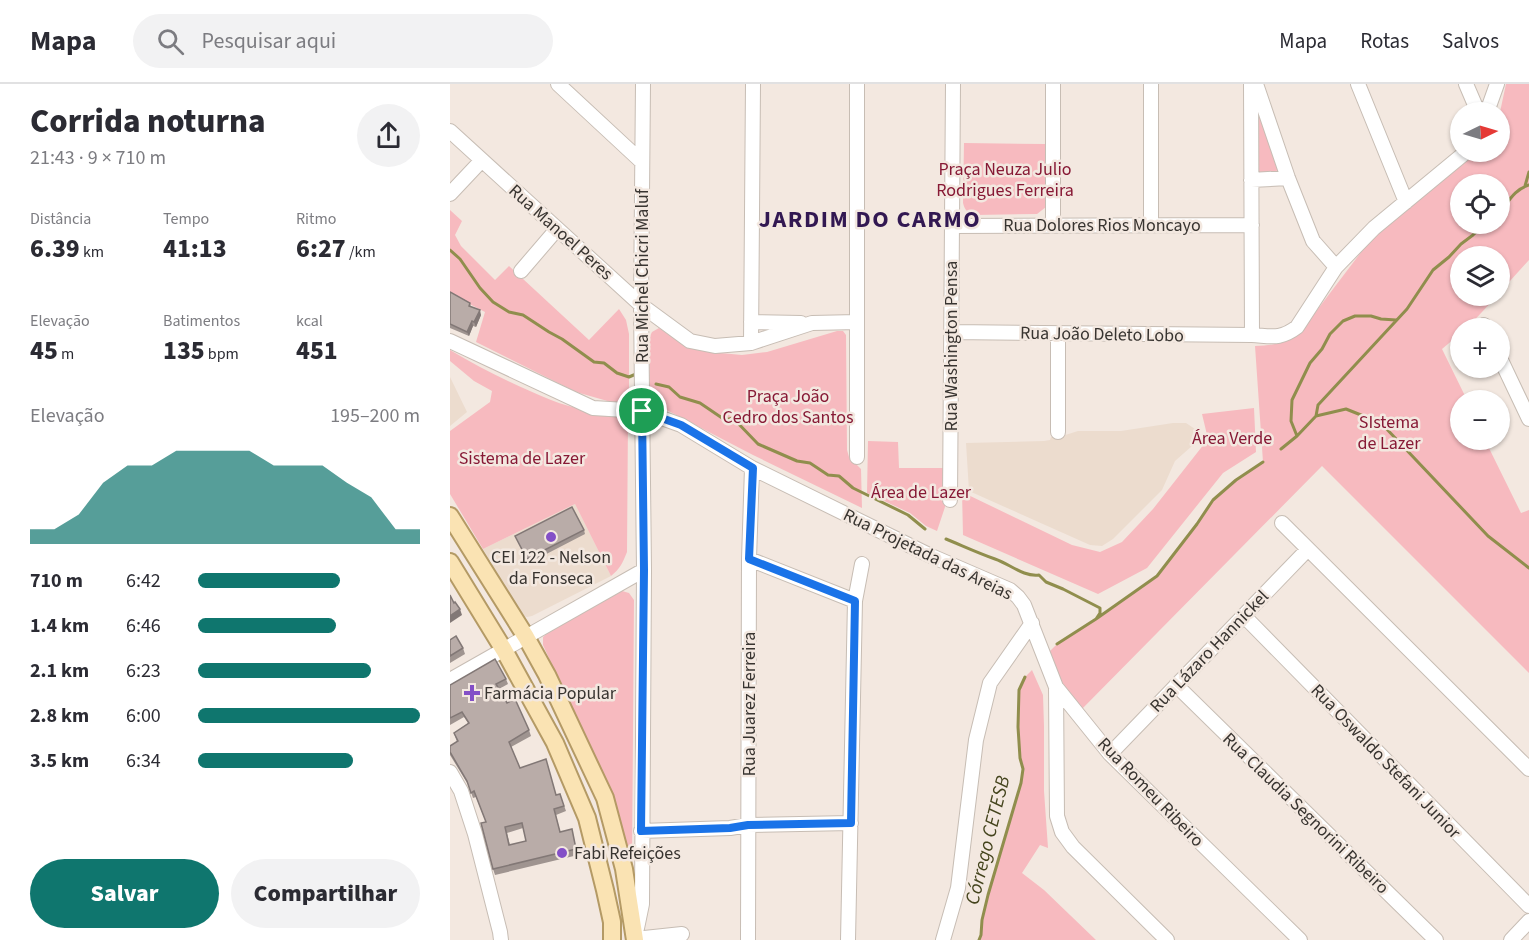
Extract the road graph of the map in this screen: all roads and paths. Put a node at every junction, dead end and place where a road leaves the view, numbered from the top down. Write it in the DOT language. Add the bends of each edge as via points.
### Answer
graph roads {
  1 [pos="558,84"];
  2 [pos="643,84"];
  3 [pos="753,84"];
  4 [pos="857,84"];
  5 [pos="953,84"];
  6 [pos="1053,84"];
  7 [pos="1151,84"];
  8 [pos="1251,84"];
  9 [pos="1256,84"];
  10 [pos="1358,84"];
  11 [pos="1466,84"];
  12 [pos="1497,84"];
  13 [pos="1474,102"];
  14 [pos="1491,102"];
  15 [pos="450,131"];
  16 [pos="482,160"];
  17 [pos="642,162"];
  18 [pos="1454,162"];
  19 [pos="1288,178"];
  20 [pos="1251,180"];
  21 [pos="450,194"];
  22 [pos="1406,202"];
  23 [pos="1150,225"];
  24 [pos="1252,225"];
  25 [pos="952,226"];
  26 [pos="1053,226"];
  27 [pos="557,229"];
  28 [pos="1336,267"];
  29 [pos="521,271"];
  30 [pos="641,305"];
  31 [pos="751,322"];
  32 [pos="857,322"];
  33 [pos="812,323"];
  34 [pos="951,332"];
  35 [pos="1058,333"];
  36 [pos="1252,335"];
  37 [pos="450,341"];
  38 [pos="751,343"];
  39 [pos="1510,378"];
  40 [pos="642,411"];
  41 [pos="1529,419"];
  42 [pos="1058,432"];
  43 [pos="856,457"];
  44 [pos="753,468"];
  45 [pos="950,500"];
  46 [pos="450,516"];
  47 [pos="1282,523"];
  48 [pos="1308,549"];
  49 [pos="749,559"];
  50 [pos="450,562"];
  51 [pos="862,564"];
  52 [pos="644,570"];
  53 [pos="855,601"];
  54 [pos="1244,615"];
  55 [pos="1032,623"];
  56 [pos="526,637"];
  57 [pos="504,650"];
  58 [pos="450,680"];
  59 [pos="1055,684"];
  60 [pos="1176,685"];
  61 [pos="1110,754"];
  62 [pos="1529,769"];
  63 [pos="450,772"];
  64 [pos="456,795"];
  65 [pos="851,823"];
  66 [pos="748,825"];
  67 [pos="641,831"];
  68 [pos="1529,906"];
  69 [pos="1529,921"];
  70 [pos="682,934"];
  71 [pos="635,938"];
  72 [pos="501,940"];
  73 [pos="612,940"];
  74 [pos="748,940"];
  75 [pos="849,940"];
  76 [pos="943,940"];
  77 [pos="1167,940"];
  78 [pos="1300,940"];
  79 [pos="1436,940"];
  80 [pos="1511,940"];
  1 -- 17 [label="street"];
  2 -- 17 [label="street, Rua Michel Chicri Maluf"];
  3 -- 31 [label="street"];
  4 -- 32 [label="street"];
  5 -- 25 [label="street, Rua Washington Pensa"];
  6 -- 26 [label="street"];
  7 -- 23 [label="street"];
  8 -- 20 [label="street"];
  9 -- 19 [label="street"];
  10 -- 22 [label="street"];
  11 -- 13 [label="street"];
  12 -- 14 [label="street"];
  15 -- 16 [label="street, Rua Manoel Peres"];
  16 -- 21 [label="street"];
  16 -- 27 [label="street, Rua Manoel Peres"];
  17 -- 30 [label="street, Rua Michel Chicri Maluf"];
  18 -- 22 [label="street, Rua João Deleto Lobo"];
  19 -- 20 [label="street"];
  19 -- 28 [label="street" via="1313,241"];
  20 -- 24 [label="street"];
  22 -- 28 [label="street, Rua João Deleto Lobo"];
  23 -- 24 [label="street, Rua Dolores Rios Moncayo"];
  23 -- 26 [label="street, Rua Dolores Rios Moncayo"];
  24 -- 36 [label="street"];
  25 -- 26 [label="street, Rua Dolores Rios Moncayo"];
  25 -- 34 [label="street, Rua Washington Pensa"];
  27 -- 29 [label="street"];
  27 -- 30 [label="street, Rua Manoel Peres"];
  28 -- 36 [label="street, Rua João Deleto Lobo" via="1297,327 1280,337"];
  30 -- 38 [label="street, Rua Manoel Peres" via="690,341 715,346"];
  30 -- 40 [label="street, Rua Michel Chicri Maluf"];
  31 -- 33 [label="street, Rua Manoel Peres"];
  31 -- 38 [label="street"];
  32 -- 33 [label="street, Rua Manoel Peres"];
  32 -- 43 [label="street"];
  33 -- 38 [label="street, Rua Manoel Peres"];
  34 -- 35 [label="street, Rua João Deleto Lobo"];
  34 -- 45 [label="street, Rua Washington Pensa"];
  35 -- 36 [label="street, Rua João Deleto Lobo"];
  35 -- 42 [label="street"];
  37 -- 40 [label="street, Rua Projetada das Areias" via="593,408"];
  39 -- 41 [label="street"];
  40 -- 44 [label="street, Rua Projetada das Areias" via="681,425"];
  40 -- 52 [label="street, Rua Michel Chicri Maluf"];
  44 -- 49 [label="street, Rua Juarez Ferreira"];
  44 -- 55 [label="street, Rua Projetada das Areias" via="929,555 1010,590 1024,605"];
  46 -- 56 [label="main road"];
  47 -- 48 [label="street"];
  48 -- 54 [label="street, Rua Lázaro Hannickel"];
  48 -- 62 [label="street"];
  49 -- 53 [label="street"];
  49 -- 66 [label="street, Rua Juarez Ferreira"];
  50 -- 57 [label="main road"];
  51 -- 53 [label="street"];
  52 -- 56 [label="street"];
  52 -- 67 [label="street, Rua Michel Chicri Maluf"];
  53 -- 65 [label="street"];
  54 -- 60 [label="street, Rua Lázaro Hannickel"];
  54 -- 68 [label="street, Rua Oswaldo Stefani Junior"];
  55 -- 59 [label="street, Rua Romeu Ribeiro"];
  55 -- 76 [label="street" via="990,683 976,740 958,888"];
  56 -- 57 [label="street"];
  56 -- 71 [label="main road" via="605,798 624,869"];
  57 -- 58 [label="street"];
  57 -- 73 [label="main road" via="555,743 587,818 612,922"];
  59 -- 61 [label="street, Rua Romeu Ribeiro"];
  59 -- 77 [label="street" via="1057,816 1062,832"];
  60 -- 61 [label="street, Rua Lázaro Hannickel"];
  60 -- 79 [label="street, Rua Claudia Segnorini Ribeiro"];
  61 -- 78 [label="street, Rua Romeu Ribeiro"];
  63 -- 64 [label="street"];
  64 -- 72 [label="street" via="476,834"];
  65 -- 66 [label="street"];
  65 -- 75 [label="street"];
  66 -- 67 [label="street"];
  66 -- 74 [label="street, Rua Juarez Ferreira"];
  67 -- 71 [label="street, Rua Michel Chicri Maluf" via="642,904"];
  69 -- 80 [label="street"];
  70 -- 71 [label="street"];
}
